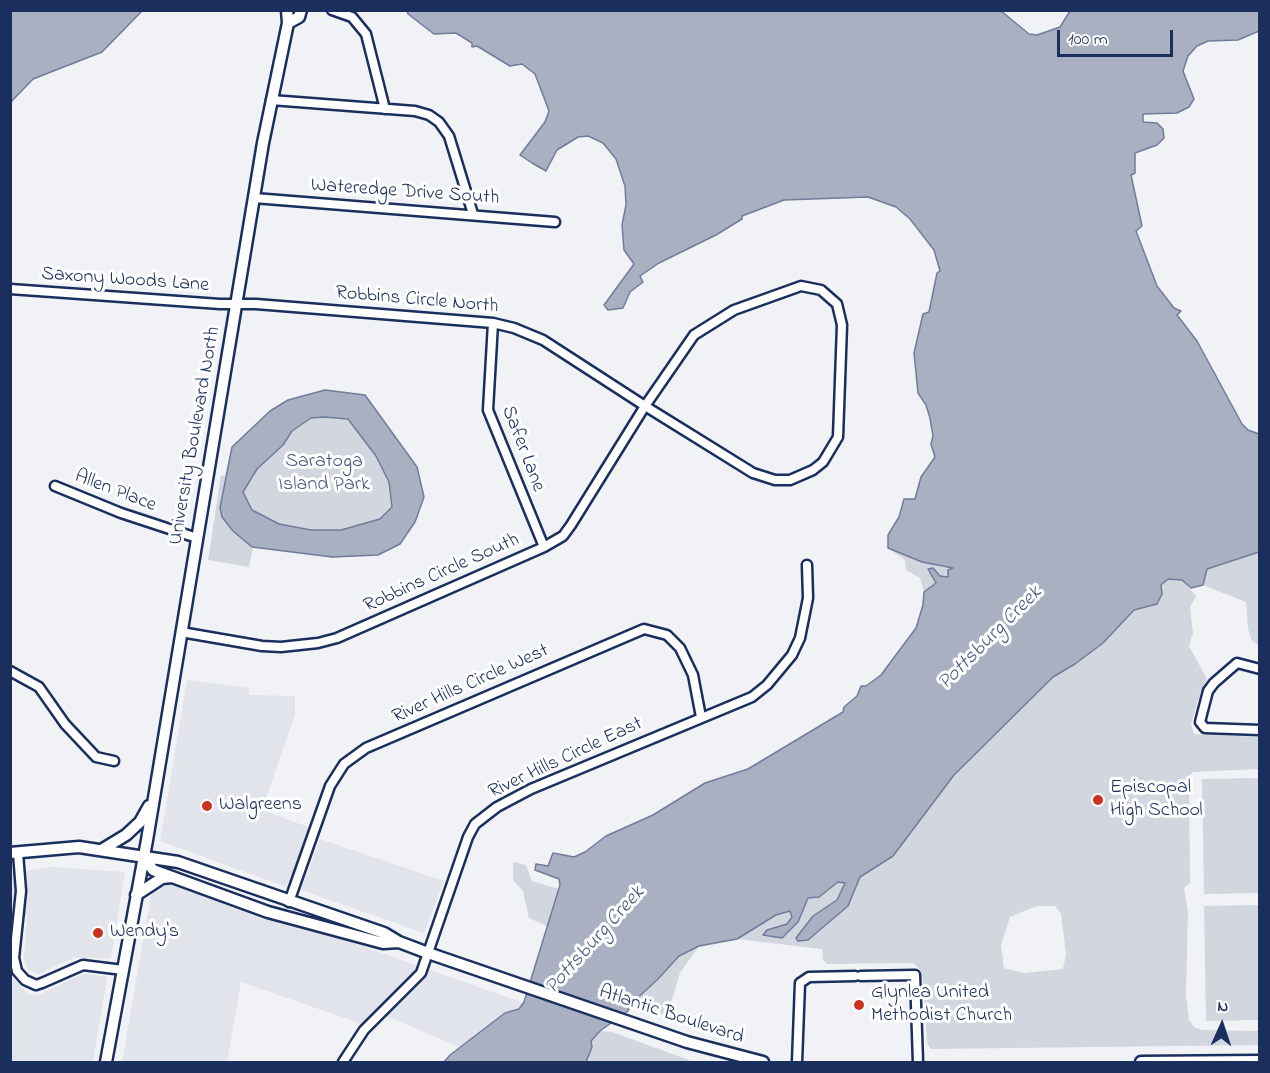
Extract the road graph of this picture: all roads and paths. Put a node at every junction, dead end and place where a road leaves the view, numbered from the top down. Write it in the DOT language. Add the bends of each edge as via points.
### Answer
graph roads {
  1 [pos="287,10"];
  2 [pos="302,10"];
  3 [pos="332,10"];
  4 [pos="288,23"];
  5 [pos="271,100"];
  6 [pos="385,109"];
  7 [pos="254,198"];
  8 [pos="473,214"];
  9 [pos="555,222"];
  10 [pos="10,289"];
  11 [pos="237,304"];
  12 [pos="493,323"];
  13 [pos="645,406"];
  14 [pos="55,486"];
  15 [pos="197,538"];
  16 [pos="544,547"];
  17 [pos="807,565"];
  18 [pos="181,632"];
  19 [pos="1260,669"];
  20 [pos="10,670"];
  21 [pos="701,717"];
  22 [pos="1260,730"];
  23 [pos="114,761"];
  24 [pos="153,800"];
  25 [pos="103,849"];
  26 [pos="13,854"];
  27 [pos="144,857"];
  28 [pos="172,877"];
  29 [pos="136,895"];
  30 [pos="290,902"];
  31 [pos="399,942"];
  32 [pos="428,953"];
  33 [pos="123,970"];
  34 [pos="1260,1061"];
  35 [pos="106,1062"];
  36 [pos="343,1062"];
  37 [pos="763,1062"];
  38 [pos="797,1062"];
  39 [pos="918,1062"];
  40 [pos="1141,1062"];
  41 [pos="1170,1062"];
  1 -- 4 [label="main road, University Boulevard North"];
  2 -- 4 [label="main road"];
  3 -- 6 [label="street" via="352,17 366,34"];
  4 -- 5 [label="main road, University Boulevard North"];
  5 -- 6 [label="street"];
  5 -- 7 [label="main road, University Boulevard North"];
  6 -- 8 [label="street" via="423,113 440,122"];
  7 -- 8 [label="street, Wateredge Drive South"];
  7 -- 11 [label="main road, University Boulevard North"];
  8 -- 9 [label="street, Wateredge Drive South"];
  10 -- 11 [label="street, Saxony Woods Lane"];
  11 -- 12 [label="street, Robbins Circle North"];
  11 -- 15 [label="main road, University Boulevard North"];
  12 -- 13 [label="street, Robbins Circle North" via="543,340"];
  12 -- 16 [label="street, Safer Lane" via="488,410"];
  13 -- 13 [label="street" via="683,348 705,326 734,310 791,288 811,286 833,298 842,314 839,425 833,448 823,462 803,475 775,480 753,473"];
  13 -- 16 [label="street, Robbins Circle South" via="571,525"];
  14 -- 15 [label="street, Allen Place"];
  15 -- 18 [label="main road, University Boulevard North"];
  16 -- 18 [label="street, Robbins Circle South" via="318,644 262,646"];
  17 -- 21 [label="street, River Hills Circle East" via="808,598 800,638 792,655 752,697"];
  18 -- 24 [label="main road, University Boulevard North"];
  19 -- 22 [label="street" via="1237,663 1214,683 1200,722 1205,728"];
  20 -- 23 [label="street" via="39,687 65,724 96,757"];
  21 -- 30 [label="street, River Hills Circle West" via="693,675 680,648 668,635 644,629 366,748 344,764 330,786"];
  21 -- 32 [label="street, River Hills Circle East" via="531,789 486,814 468,837"];
  24 -- 25 [label="main road" via="140,822"];
  24 -- 27 [label="main road, University Boulevard North"];
  25 -- 26 [label="main road, Atlantic Boulevard" via="79,847"];
  25 -- 27 [label="main road, Atlantic Boulevard"];
  26 -- 33 [label="street" via="21,891 14,958 17,971 36,985 83,965"];
  27 -- 28 [label="main road, Atlantic Boulevard" via="153,870"];
  27 -- 29 [label="main road, University Boulevard North"];
  27 -- 30 [label="main road, Atlantic Boulevard" via="178,862"];
  28 -- 29 [label="main road" via="162,878"];
  28 -- 31 [label="main road, Atlantic Boulevard" via="343,934 384,943"];
  29 -- 33 [label="main road, University Boulevard North"];
  30 -- 31 [label="main road, Atlantic Boulevard" via="384,933"];
  31 -- 32 [label="main road, Atlantic Boulevard"];
  32 -- 36 [label="street, River Hills Circle East" via="421,973 364,1030"];
  32 -- 37 [label="main road, Atlantic Boulevard" via="713,1050"];
  33 -- 35 [label="main road, University Boulevard North"];
  34 -- 41 [label="main road"];
  38 -- 39 [label="street" via="800,983 809,976 915,975"];
  40 -- 41 [label="main road"];
}
